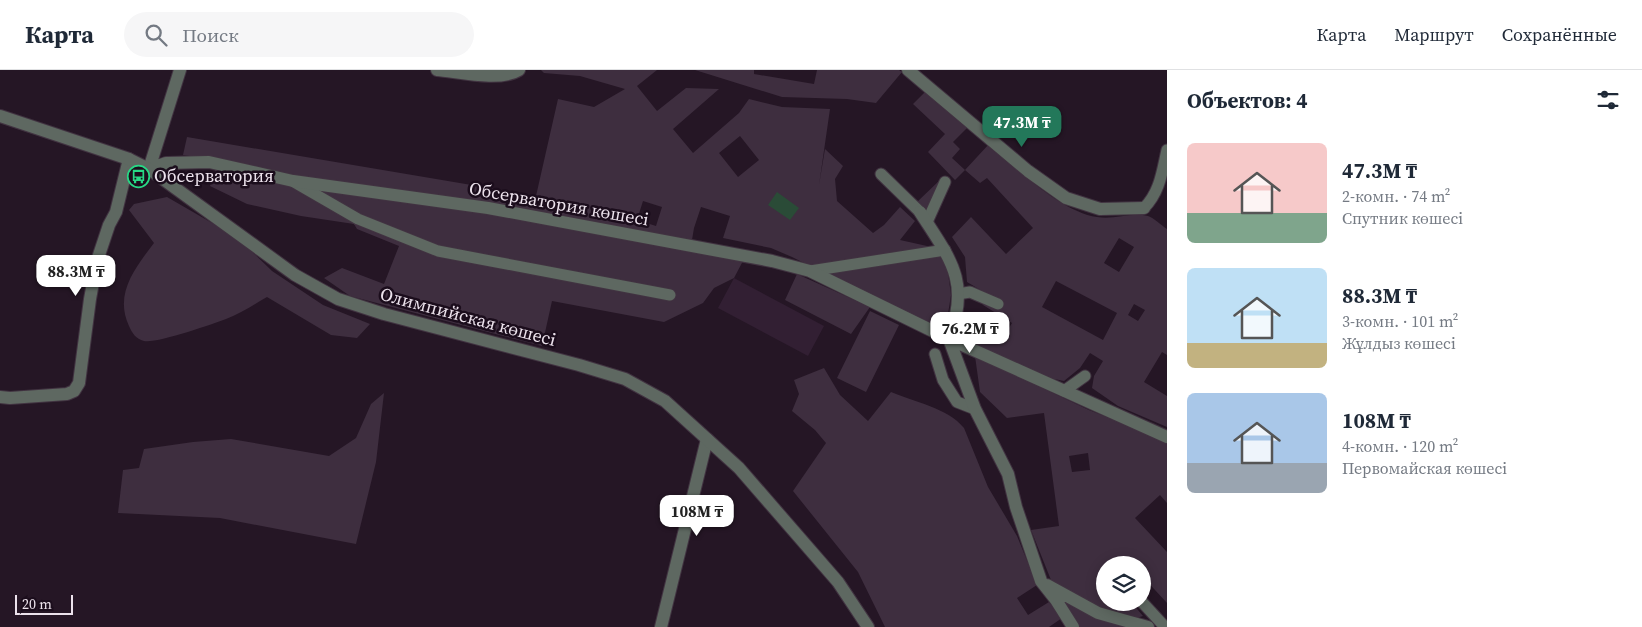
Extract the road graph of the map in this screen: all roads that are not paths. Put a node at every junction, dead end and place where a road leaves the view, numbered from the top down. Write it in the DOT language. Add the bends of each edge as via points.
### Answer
graph roads {
  1 [pos="180,70"];
  2 [pos="437,70"];
  3 [pos="519,70"];
  4 [pos="908,70"];
  5 [pos="0,116"];
  6 [pos="1167,150"];
  7 [pos="129,159"];
  8 [pos="149,169"];
  9 [pos="881,174"];
  10 [pos="293,181"];
  11 [pos="945,182"];
  12 [pos="1144,208"];
  13 [pos="923,217"];
  14 [pos="945,250"];
  15 [pos="810,271"];
  16 [pos="670,294"];
  17 [pos="958,294"];
  18 [pos="998,304"];
  19 [pos="949,339"];
  20 [pos="934,354"];
  21 [pos="1085,376"];
  22 [pos="1064,391"];
  23 [pos="0,397"];
  24 [pos="975,409"];
  25 [pos="1167,438"];
  26 [pos="708,440"];
  27 [pos="1041,581"];
  28 [pos="1150,611"];
  29 [pos="661,627"];
  30 [pos="868,627"];
  31 [pos="1073,627"];
  32 [pos="1148,627"];
  33 [pos="1165,627"];
  1 -- 8 [label="street"];
  2 -- 3 [label="street" via="501,76"];
  4 -- 12 [label="street" via="1028,171 1066,198 1100,209"];
  5 -- 7 [label="street, Олимпийская көшесі"];
  6 -- 12 [label="lane" via="1153,199"];
  7 -- 8 [label="street, Олимпийская көшесі"];
  7 -- 23 [label="street" via="116,212 97,260 79,383 74,391 67,394"];
  8 -- 10 [label="street, Обсерватория көшесі" via="166,163 209,162"];
  8 -- 26 [label="street, Олимпийская көшесі" via="295,275 338,299 625,379 665,401"];
  9 -- 13 [label="lane"];
  10 -- 15 [label="street, Обсерватория көшесі" via="488,208 772,261"];
  10 -- 16 [label="lane" via="358,219 438,251"];
  11 -- 13 [label="lane"];
  13 -- 14 [label="street"];
  14 -- 15 [label="lane"];
  14 -- 17 [label="street" via="952,261"];
  15 -- 19 [label="street, Обсерватория көшесі"];
  17 -- 18 [label="lane" via="970,292"];
  17 -- 19 [label="street" via="955,323"];
  19 -- 22 [label="street, Обсерватория көшесі"];
  19 -- 24 [label="street"];
  20 -- 24 [label="lane" via="943,380 957,402"];
  21 -- 22 [label="lane"];
  22 -- 25 [label="street, Обсерватория көшесі"];
  24 -- 27 [label="street" via="1008,474"];
  26 -- 29 [label="street"];
  26 -- 30 [label="street, Олимпийская көшесі" via="739,468 838,582"];
  27 -- 31 [label="street"];
  27 -- 32 [label="street" via="1098,613"];
  28 -- 33 [label="lane"];
}
